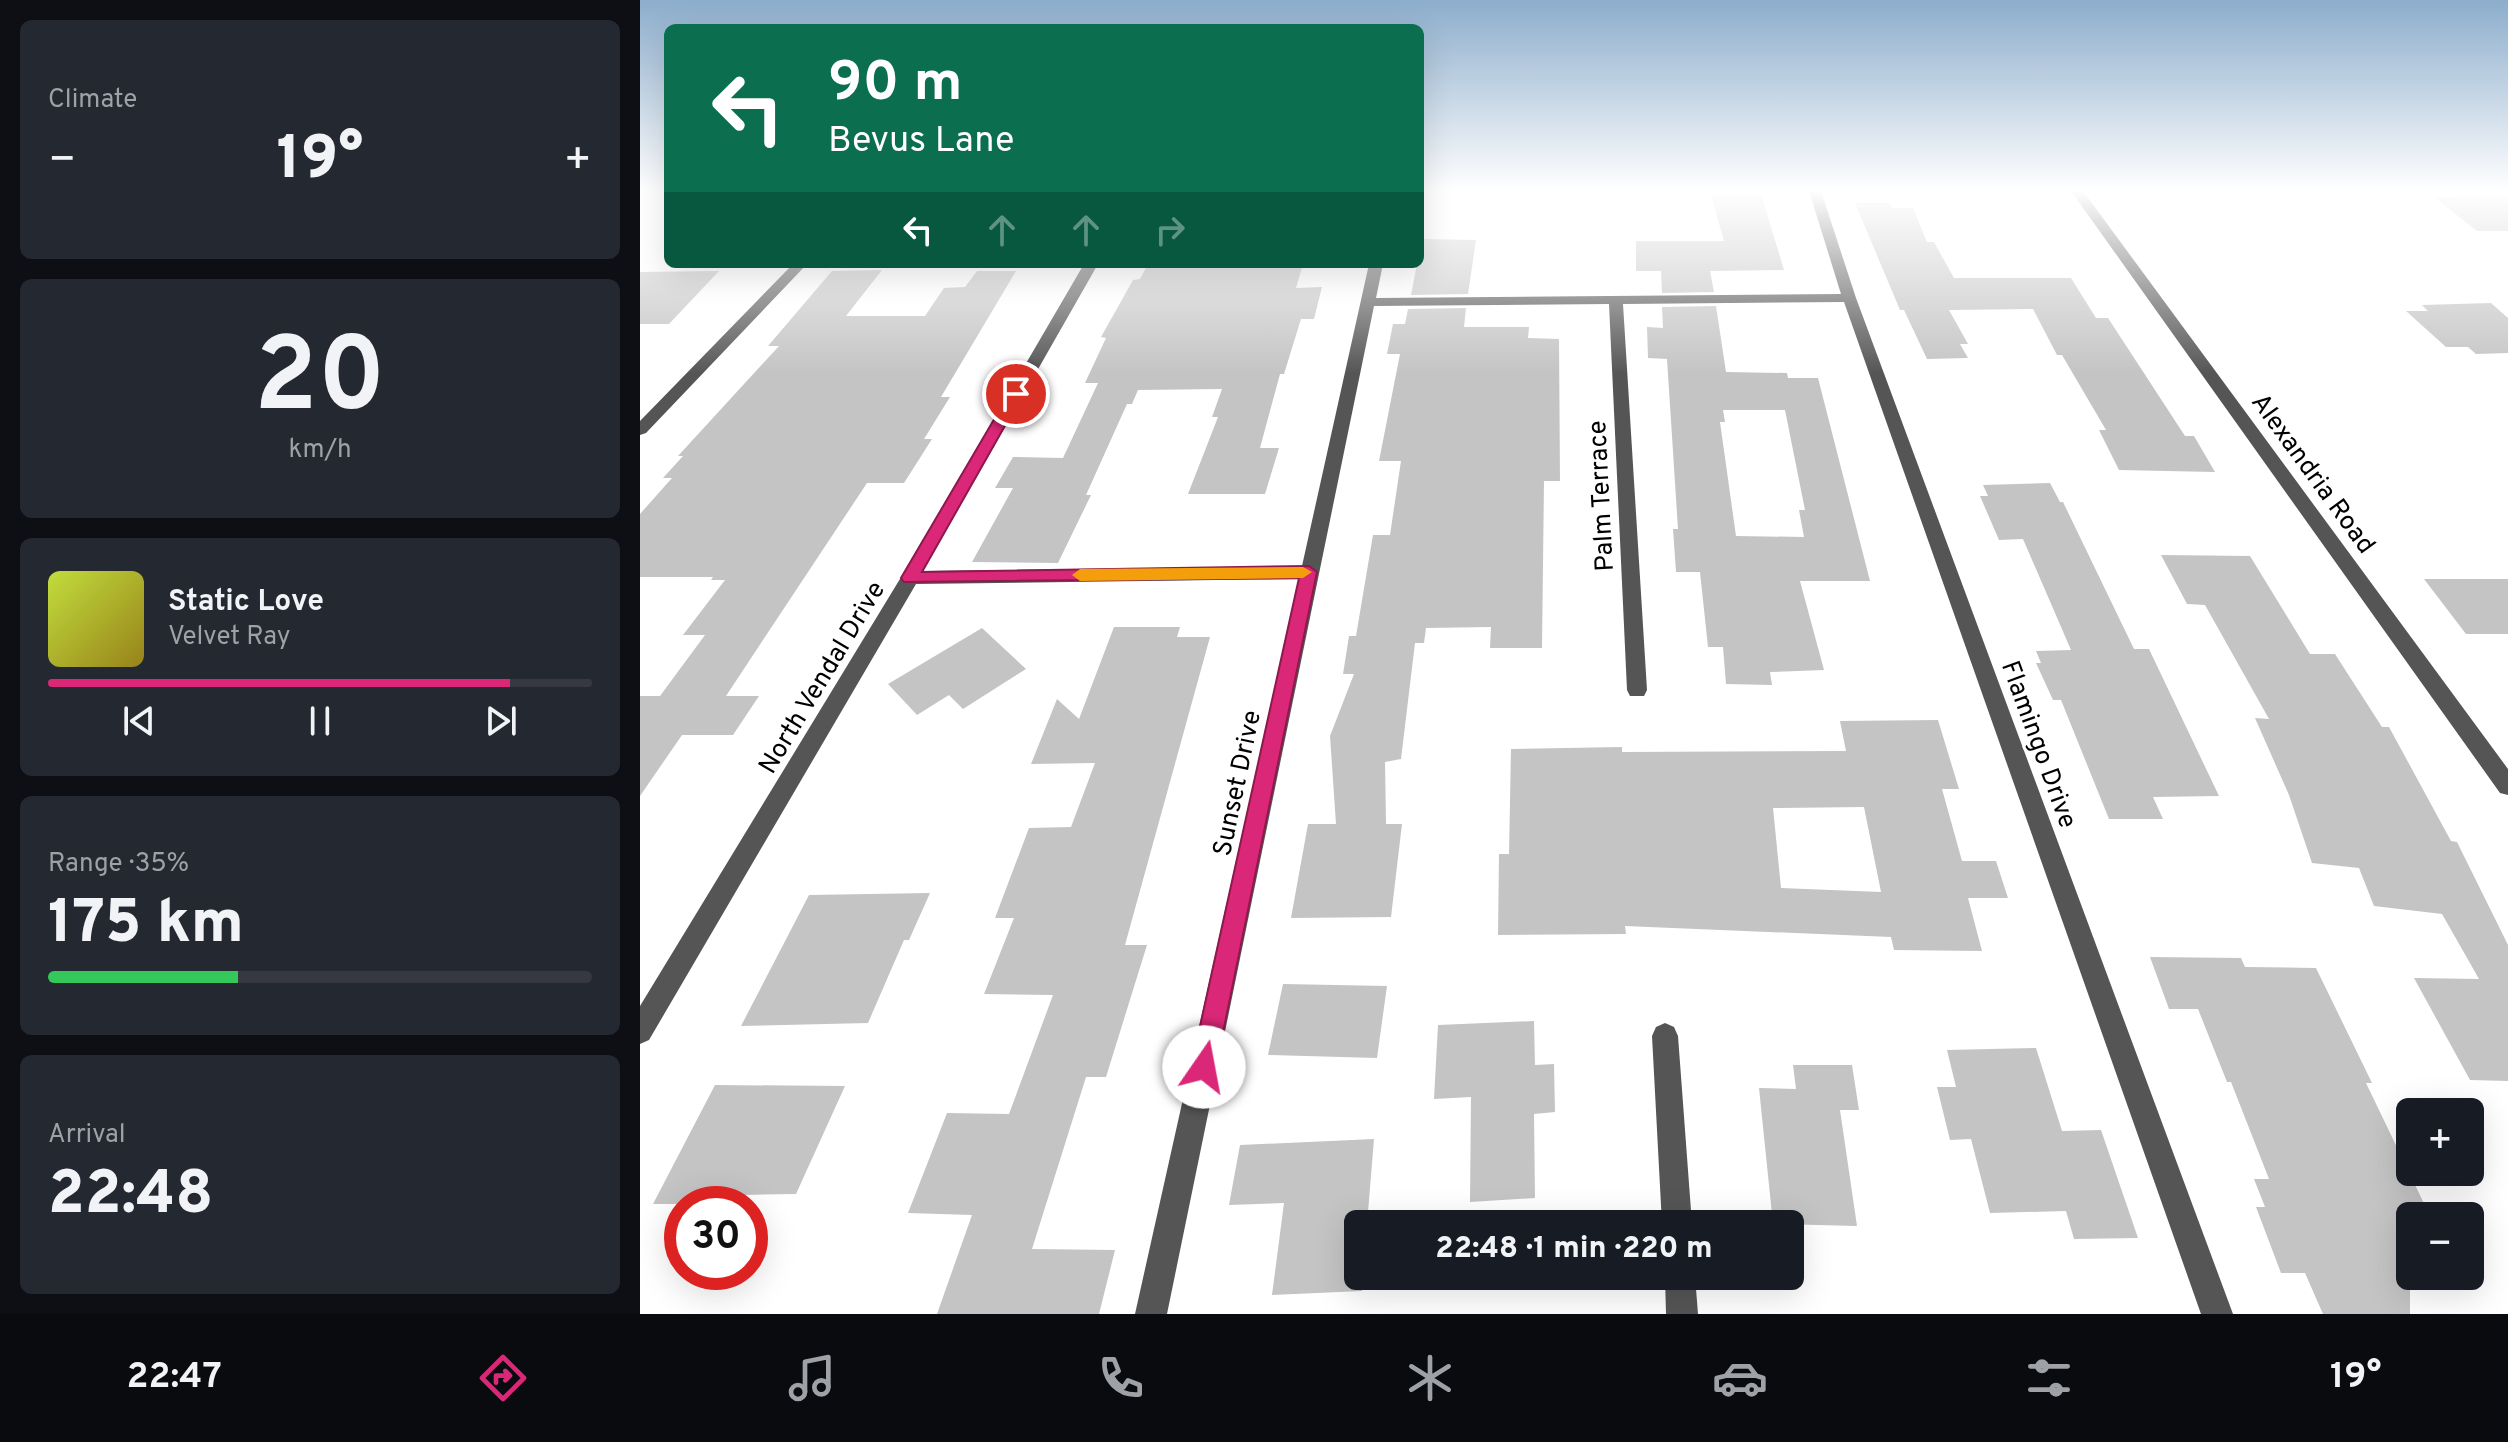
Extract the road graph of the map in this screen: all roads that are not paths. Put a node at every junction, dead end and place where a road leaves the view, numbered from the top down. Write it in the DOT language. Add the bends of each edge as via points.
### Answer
graph roads {
  1 [pos="1834,252"];
  2 [pos="2121,252"];
  3 [pos="796,268"];
  4 [pos="1089,268"];
  5 [pos="1375,268"];
  6 [pos="1849,298"];
  7 [pos="1616,300"];
  8 [pos="1367,302"];
  9 [pos="640,430"];
  10 [pos="1309,572"];
  11 [pos="910,578"];
  12 [pos="1637,690"];
  13 [pos="2508,786"];
  14 [pos="640,1031"];
  15 [pos="1665,1036"];
  16 [pos="1676,1210"];
  17 [pos="1681,1290"];
  18 [pos="1151,1314"];
  19 [pos="1682,1314"];
  20 [pos="2217,1314"];
  1 -- 6 [label="street, Flamingo Drive"];
  2 -- 13 [label="street, Alexandria Road"];
  3 -- 9 [label="street"];
  4 -- 11 [label="street, North Vendal Drive"];
  5 -- 8 [label="street, Sunset Drive"];
  6 -- 7 [label="street"];
  6 -- 20 [label="street, Flamingo Drive"];
  7 -- 8 [label="street"];
  7 -- 12 [label="street, Palm Terrace"];
  8 -- 10 [label="street, Sunset Drive"];
  10 -- 11 [label="street"];
  10 -- 18 [label="street, Sunset Drive"];
  11 -- 14 [label="street, North Vendal Drive"];
  15 -- 16 [label="street"];
  17 -- 19 [label="street"];
}
